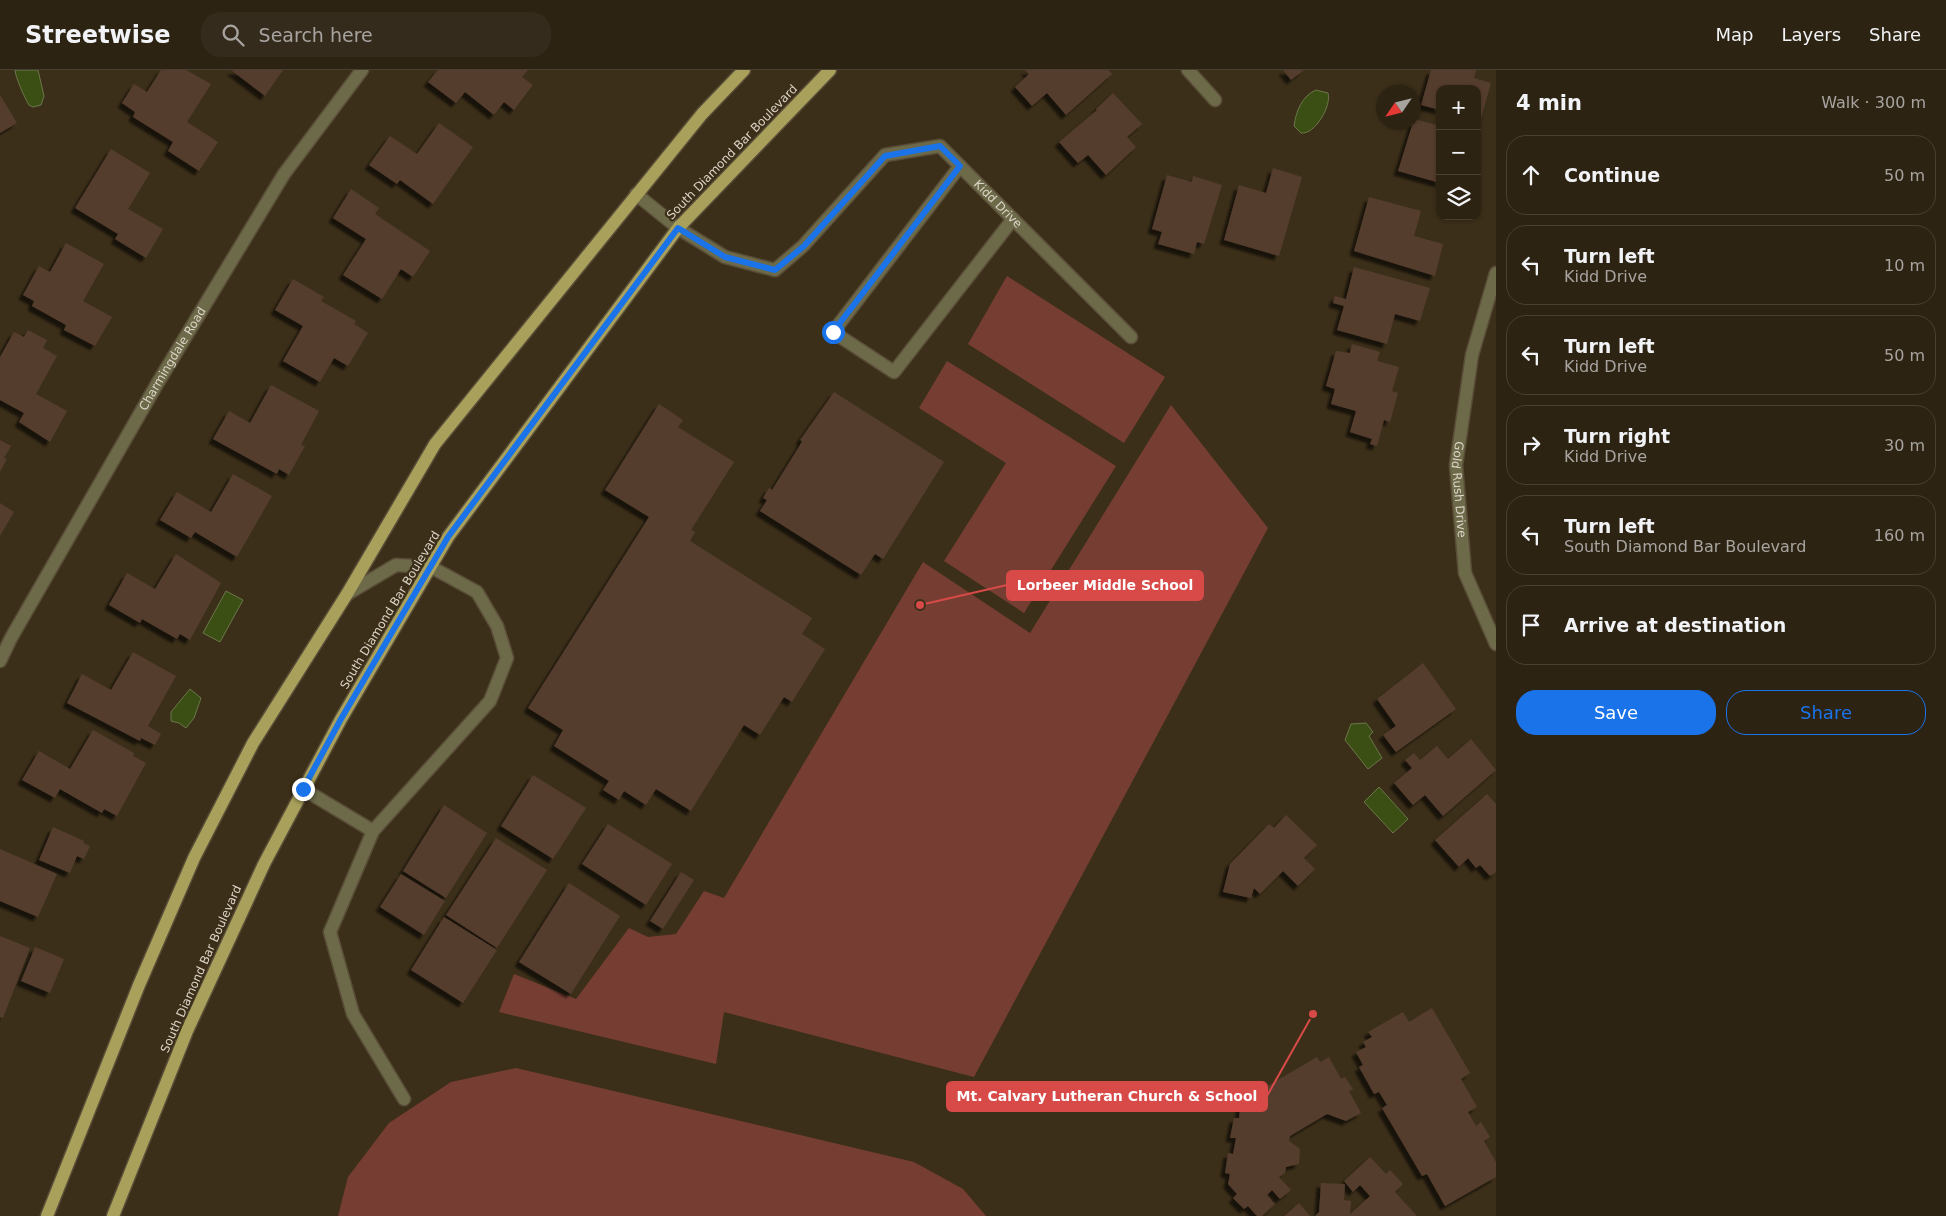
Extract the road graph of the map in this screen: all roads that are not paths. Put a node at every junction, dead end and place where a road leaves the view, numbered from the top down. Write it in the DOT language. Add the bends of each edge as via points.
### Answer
graph roads {
  1 [pos="362,70"];
  2 [pos="744,70"];
  3 [pos="830,70"];
  4 [pos="1188,70"];
  5 [pos="1215,100"];
  6 [pos="960,166"];
  7 [pos="636,194"];
  8 [pos="1013,219"];
  9 [pos="678,228"];
  10 [pos="1496,273"];
  11 [pos="1131,337"];
  12 [pos="431,566"];
  13 [pos="346,594"];
  14 [pos="1496,644"];
  15 [pos="0,661"];
  16 [pos="303,789"];
  17 [pos="373,831"];
  18 [pos="404,1099"];
  19 [pos="47,1216"];
  20 [pos="113,1216"];
  1 -- 15 [label="street, Charmingdale Road" via="284,174 157,384"];
  2 -- 7 [label="main road" via="702,114"];
  3 -- 9 [label="main road, South Diamond Bar Boulevard"];
  4 -- 5 [label="street"];
  6 -- 8 [label="street, Kidd Drive"];
  6 -- 8 [label="street" via="833,332 894,372"];
  6 -- 9 [label="street, Kidd Drive" via="940,146 885,156 804,246 775,270 725,257"];
  7 -- 9 [label="street, Kidd Drive"];
  7 -- 13 [label="main road" via="435,444"];
  8 -- 11 [label="street, Kidd Drive"];
  9 -- 12 [label="main road, South Diamond Bar Boulevard" via="448,537"];
  10 -- 14 [label="street, Gold Rush Drive" via="1472,355 1456,465 1465,573"];
  12 -- 13 [label="street" via="396,565"];
  12 -- 16 [label="main road, South Diamond Bar Boulevard"];
  12 -- 17 [label="street" via="477,592 497,626 507,658 490,701"];
  13 -- 19 [label="main road" via="254,743 194,858 108,1058"];
  16 -- 17 [label="street"];
  16 -- 20 [label="main road, South Diamond Bar Boulevard" via="264,864 187,1031"];
  17 -- 18 [label="street" via="330,932 353,1014"];
}
